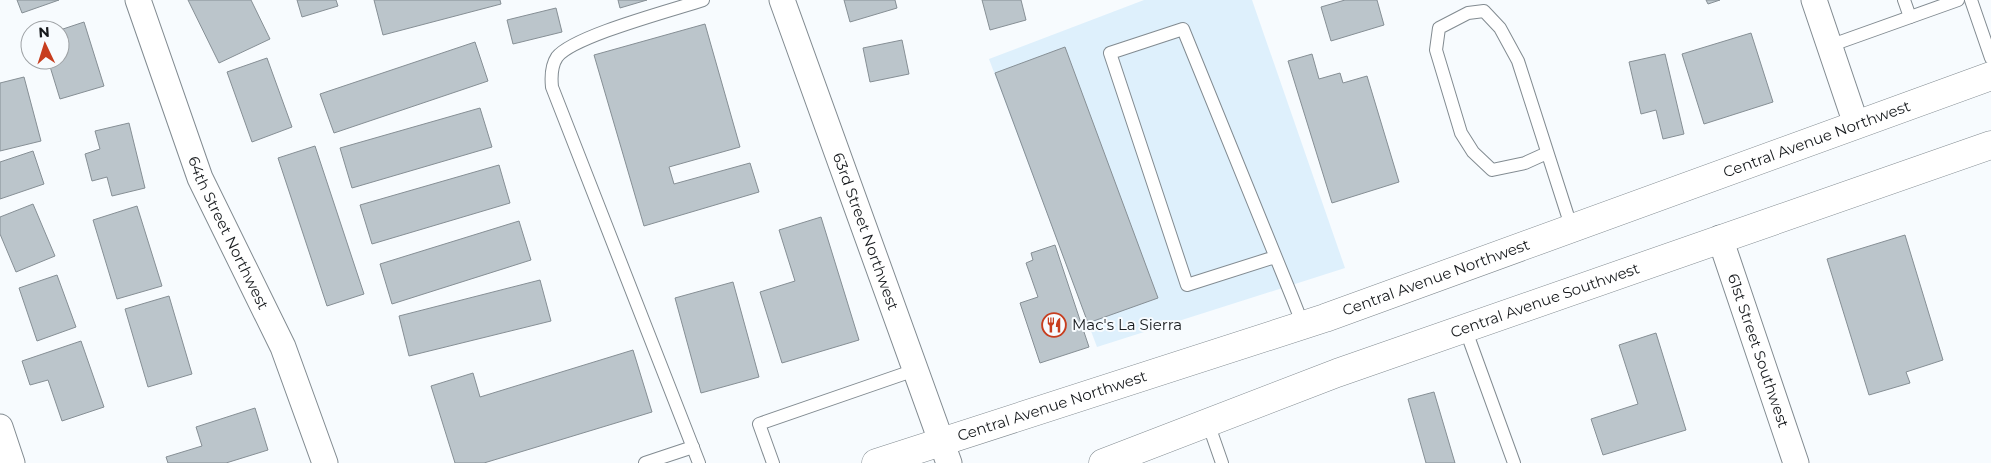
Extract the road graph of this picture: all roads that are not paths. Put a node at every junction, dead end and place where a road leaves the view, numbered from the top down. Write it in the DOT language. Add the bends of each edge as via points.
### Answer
graph roads {
  1 [pos="138,0"];
  2 [pos="703,0"];
  3 [pos="782,0"];
  4 [pos="1814,0"];
  5 [pos="1904,0"];
  6 [pos="1958,0"];
  7 [pos="1971,0"];
  8 [pos="1910,17"];
  9 [pos="1829,46"];
  10 [pos="1991,58"];
  11 [pos="1991,76"];
  12 [pos="1856,124"];
  13 [pos="1991,146"];
  14 [pos="1546,153"];
  15 [pos="1572,229"];
  16 [pos="1720,238"];
  17 [pos="1275,256"];
  18 [pos="1303,325"];
  19 [pos="1465,328"];
  20 [pos="915,370"];
  21 [pos="1208,423"];
  22 [pos="0,427"];
  23 [pos="693,447"];
  24 [pos="945,452"];
  25 [pos="1130,458"];
  26 [pos="12,463"];
  27 [pos="325,463"];
  28 [pos="645,463"];
  29 [pos="699,463"];
  30 [pos="773,463"];
  31 [pos="876,463"];
  32 [pos="1103,463"];
  33 [pos="1222,463"];
  34 [pos="1514,463"];
  35 [pos="1796,463"];
  1 -- 27 [label="street, 64th Street Northwest" via="200,178 283,347"];
  2 -- 23 [label="lane" via="578,41 556,58 551,74 552,87"];
  3 -- 20 [label="street, 63rd Street Northwest"];
  4 -- 9 [label="street"];
  5 -- 8 [label="lane"];
  6 -- 8 [label="lane"];
  7 -- 10 [label="lane"];
  8 -- 9 [label="lane"];
  9 -- 12 [label="street"];
  11 -- 12 [label="main road, Central Avenue Northwest"];
  12 -- 15 [label="main road, Central Avenue Northwest"];
  13 -- 16 [label="main road, Central Avenue Southwest"];
  14 -- 14 [label="lane" via="1518,62 1500,28 1484,11 1468,12 1439,28 1436,50 1461,133 1473,152 1492,170"];
  14 -- 15 [label="lane"];
  15 -- 18 [label="main road, Central Avenue Northwest"];
  16 -- 19 [label="main road, Central Avenue Southwest"];
  16 -- 35 [label="street, 61st Street Southwest"];
  17 -- 17 [label="lane" via="1183,29 1110,53 1187,286"];
  17 -- 18 [label="lane"];
  18 -- 24 [label="main road, Central Avenue Northwest"];
  19 -- 21 [label="main road, Central Avenue Southwest"];
  19 -- 34 [label="lane"];
  20 -- 24 [label="street, 63rd Street Northwest"];
  20 -- 30 [label="lane" via="759,424"];
  21 -- 25 [label="main road, Central Avenue Southwest"];
  21 -- 33 [label="lane"];
  22 -- 26 [label="street"];
  23 -- 28 [label="lane"];
  23 -- 29 [label="lane"];
  24 -- 31 [label="main road, Central Avenue Northwest"];
  25 -- 32 [label="main road, Central Avenue Southwest"];
}
